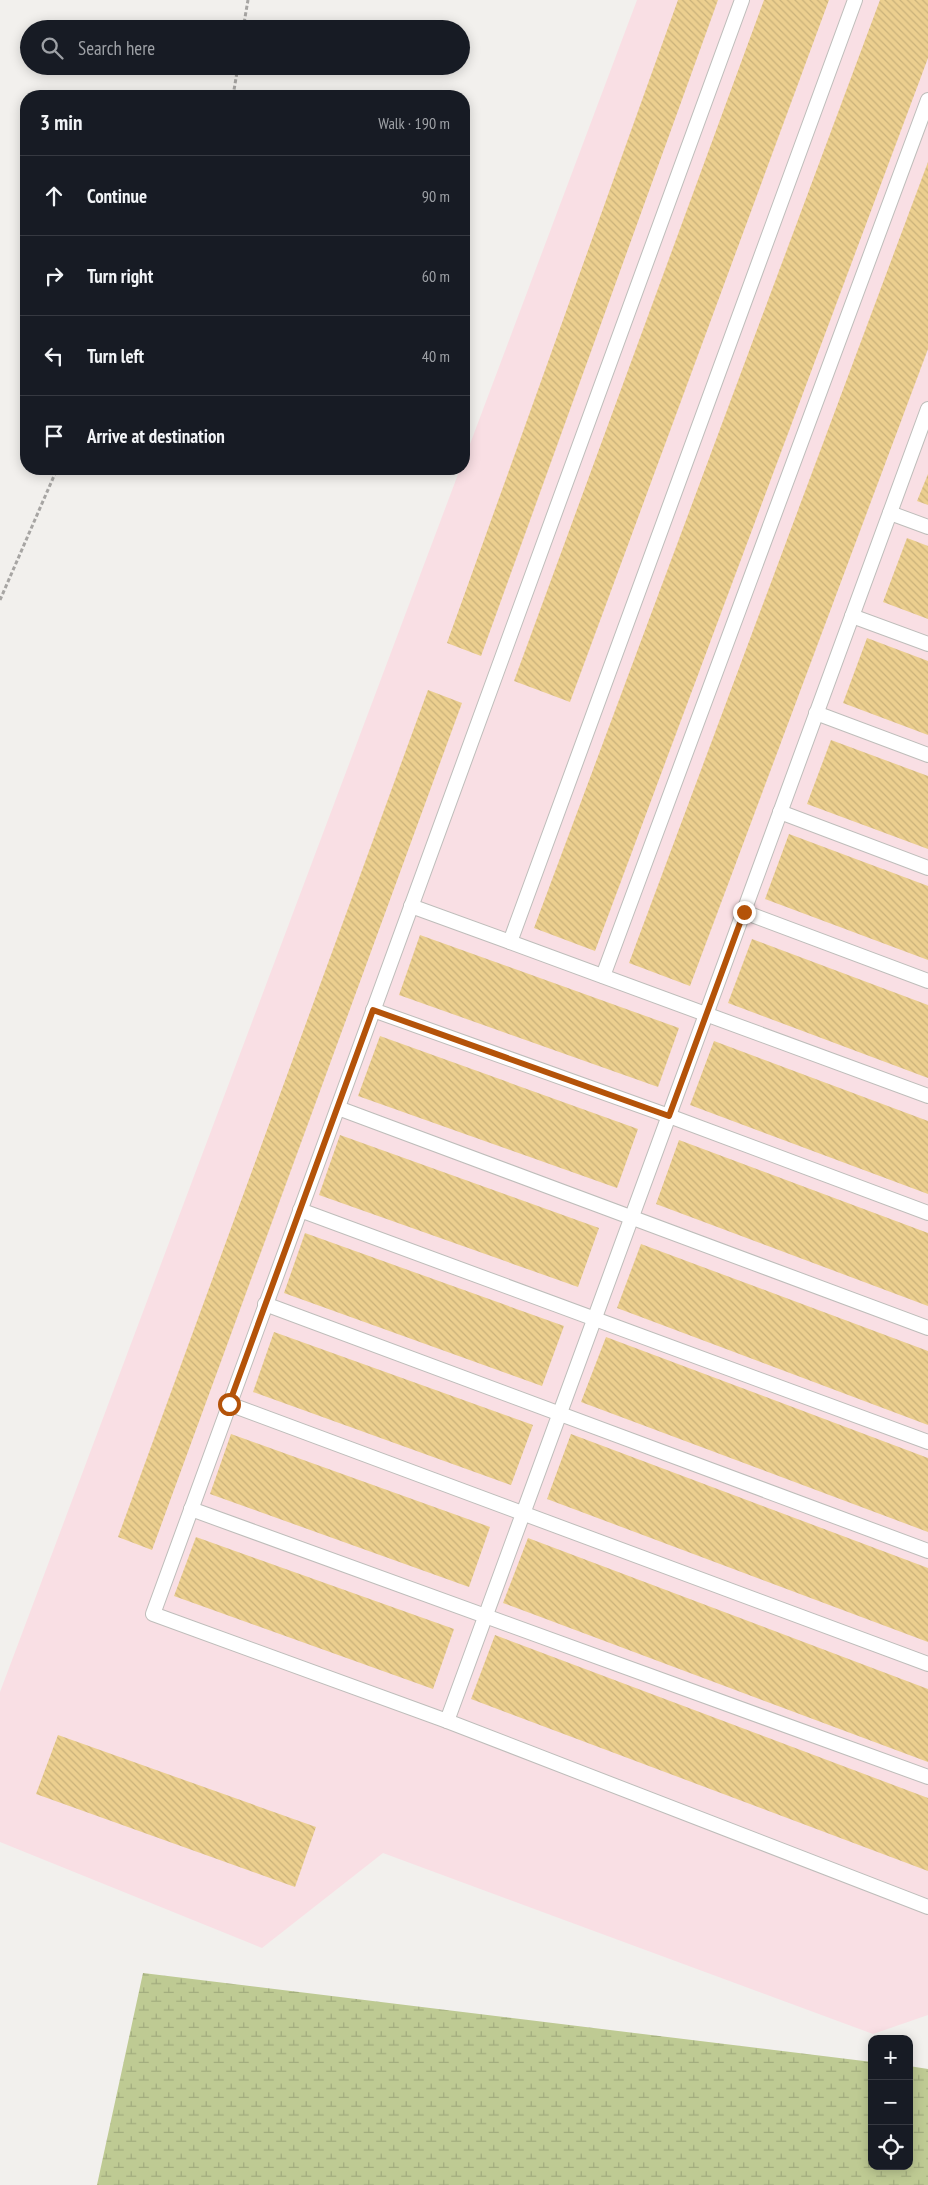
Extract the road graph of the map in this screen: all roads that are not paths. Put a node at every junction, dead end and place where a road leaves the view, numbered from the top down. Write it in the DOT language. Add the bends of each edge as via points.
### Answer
graph roads {
  1 [pos="742,0"];
  2 [pos="855,0"];
  3 [pos="928,100"];
  4 [pos="927,413"];
  5 [pos="890,513"];
  6 [pos="928,527"];
  7 [pos="852,616"];
  8 [pos="928,644"];
  9 [pos="816,713"];
  10 [pos="928,755"];
  11 [pos="780,812"];
  12 [pos="928,868"];
  13 [pos="411,906"];
  14 [pos="744,912"];
  15 [pos="510,942"];
  16 [pos="603,976"];
  17 [pos="928,981"];
  18 [pos="373,1010"];
  19 [pos="706,1014"];
  20 [pos="928,1096"];
  21 [pos="338,1108"];
  22 [pos="669,1116"];
  23 [pos="300,1210"];
  24 [pos="928,1212"];
  25 [pos="632,1217"];
  26 [pos="266,1304"];
  27 [pos="594,1318"];
  28 [pos="928,1328"];
  29 [pos="229,1404"];
  30 [pos="560,1412"];
  31 [pos="928,1442"];
  32 [pos="191,1509"];
  33 [pos="523,1513"];
  34 [pos="928,1551"];
  35 [pos="485,1616"];
  36 [pos="928,1664"];
  37 [pos="447,1721"];
  38 [pos="928,1777"];
  39 [pos="928,1906"];
  1 -- 13 [label="lane"];
  2 -- 15 [label="lane"];
  3 -- 16 [label="lane"];
  4 -- 5 [label="lane"];
  5 -- 6 [label="lane"];
  5 -- 7 [label="lane"];
  7 -- 8 [label="lane"];
  7 -- 9 [label="lane"];
  9 -- 10 [label="lane"];
  9 -- 11 [label="lane"];
  11 -- 12 [label="lane"];
  11 -- 14 [label="lane"];
  13 -- 15 [label="lane"];
  13 -- 18 [label="lane"];
  14 -- 17 [label="lane"];
  14 -- 19 [label="lane"];
  15 -- 16 [label="lane"];
  16 -- 19 [label="lane"];
  18 -- 21 [label="lane"];
  18 -- 22 [label="lane"];
  19 -- 20 [label="lane"];
  19 -- 22 [label="lane"];
  21 -- 23 [label="lane"];
  21 -- 25 [label="lane"];
  22 -- 24 [label="lane"];
  22 -- 25 [label="lane"];
  23 -- 26 [label="lane"];
  23 -- 27 [label="lane"];
  25 -- 27 [label="lane"];
  25 -- 28 [label="lane"];
  26 -- 29 [label="lane"];
  26 -- 30 [label="lane"];
  27 -- 30 [label="lane"];
  27 -- 31 [label="lane"];
  29 -- 32 [label="lane"];
  29 -- 33 [label="lane"];
  30 -- 33 [label="lane"];
  30 -- 34 [label="lane"];
  32 -- 35 [label="lane"];
  32 -- 37 [label="lane" via="153,1614"];
  33 -- 35 [label="lane"];
  33 -- 36 [label="lane"];
  35 -- 37 [label="lane"];
  35 -- 38 [label="lane"];
  37 -- 39 [label="lane"];
}
